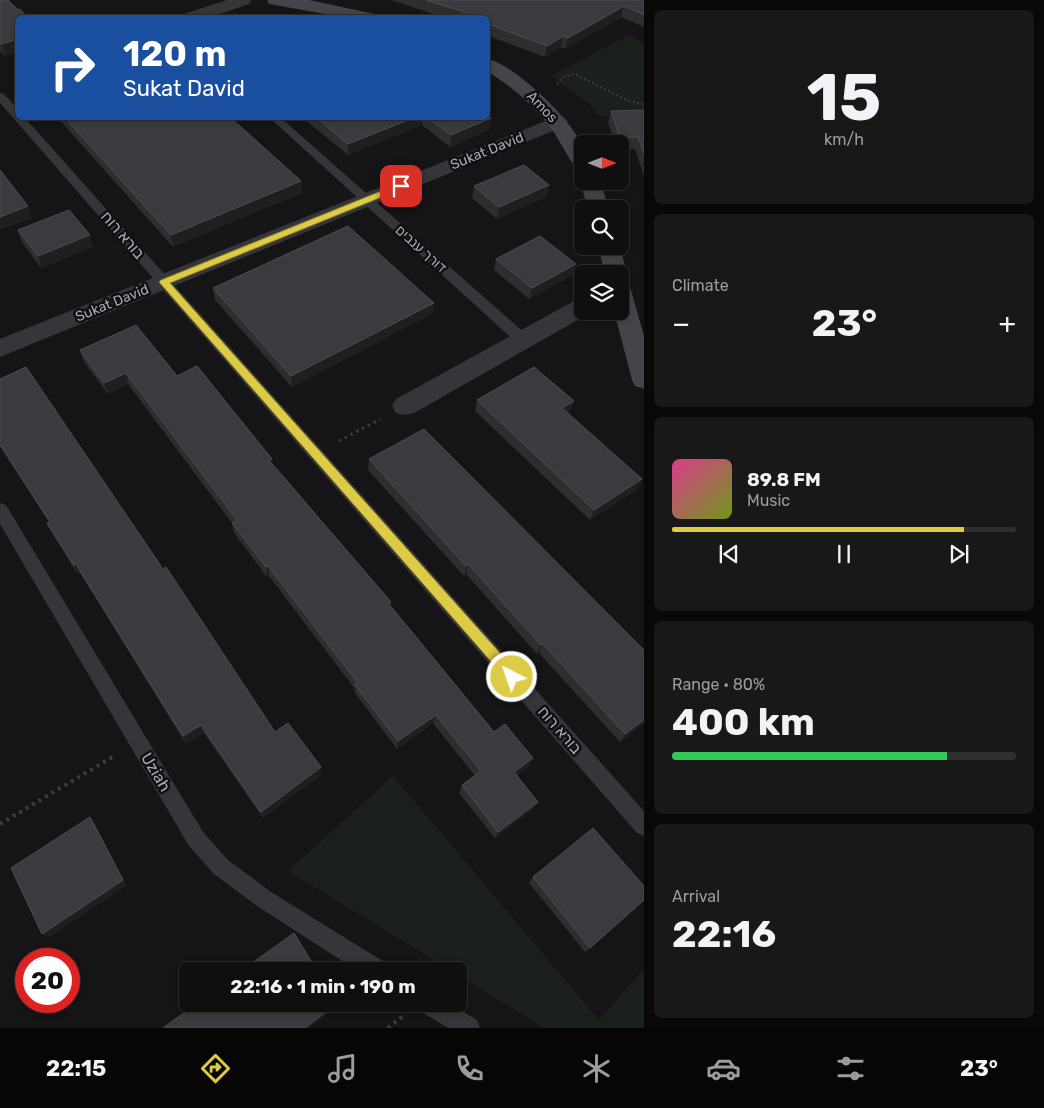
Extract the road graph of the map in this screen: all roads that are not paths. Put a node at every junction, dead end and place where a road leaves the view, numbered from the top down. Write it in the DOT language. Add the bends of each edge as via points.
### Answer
graph roads {
  1 [pos="243,0"];
  2 [pos="274,0"];
  3 [pos="199,15"];
  4 [pos="357,15"];
  5 [pos="490,65"];
  6 [pos="0,96"];
  7 [pos="15,113"];
  8 [pos="22,120"];
  9 [pos="277,120"];
  10 [pos="558,122"];
  11 [pos="574,149"];
  12 [pos="366,200"];
  13 [pos="164,282"];
  14 [pos="574,311"];
  15 [pos="628,320"];
  16 [pos="523,340"];
  17 [pos="0,348"];
  18 [pos="644,380"];
  19 [pos="405,406"];
  20 [pos="0,510"];
  21 [pos="644,826"];
  22 [pos="364,962"];
  23 [pos="443,1012"];
  24 [pos="469,1028"];
  1 -- 3 [label="street"];
  2 -- 4 [label="street"];
  5 -- 10 [label="street, Amos" via="528,92"];
  6 -- 7 [label="lane, בורא רוח"];
  8 -- 13 [label="lane, בורא רוח"];
  9 -- 12 [label="lane, דורך ענבים"];
  10 -- 11 [label="street, Amos"];
  10 -- 12 [label="street, Sukat David"];
  12 -- 13 [label="street, Sukat David"];
  12 -- 16 [label="lane, דורך ענבים"];
  13 -- 17 [label="street, Sukat David"];
  13 -- 21 [label="lane, בורא רוח"];
  14 -- 16 [label="street"];
  15 -- 18 [label="street"];
  16 -- 19 [label="street"];
  20 -- 22 [label="lane, Uziah" via="196,839 220,867"];
  23 -- 24 [label="lane"];
}
